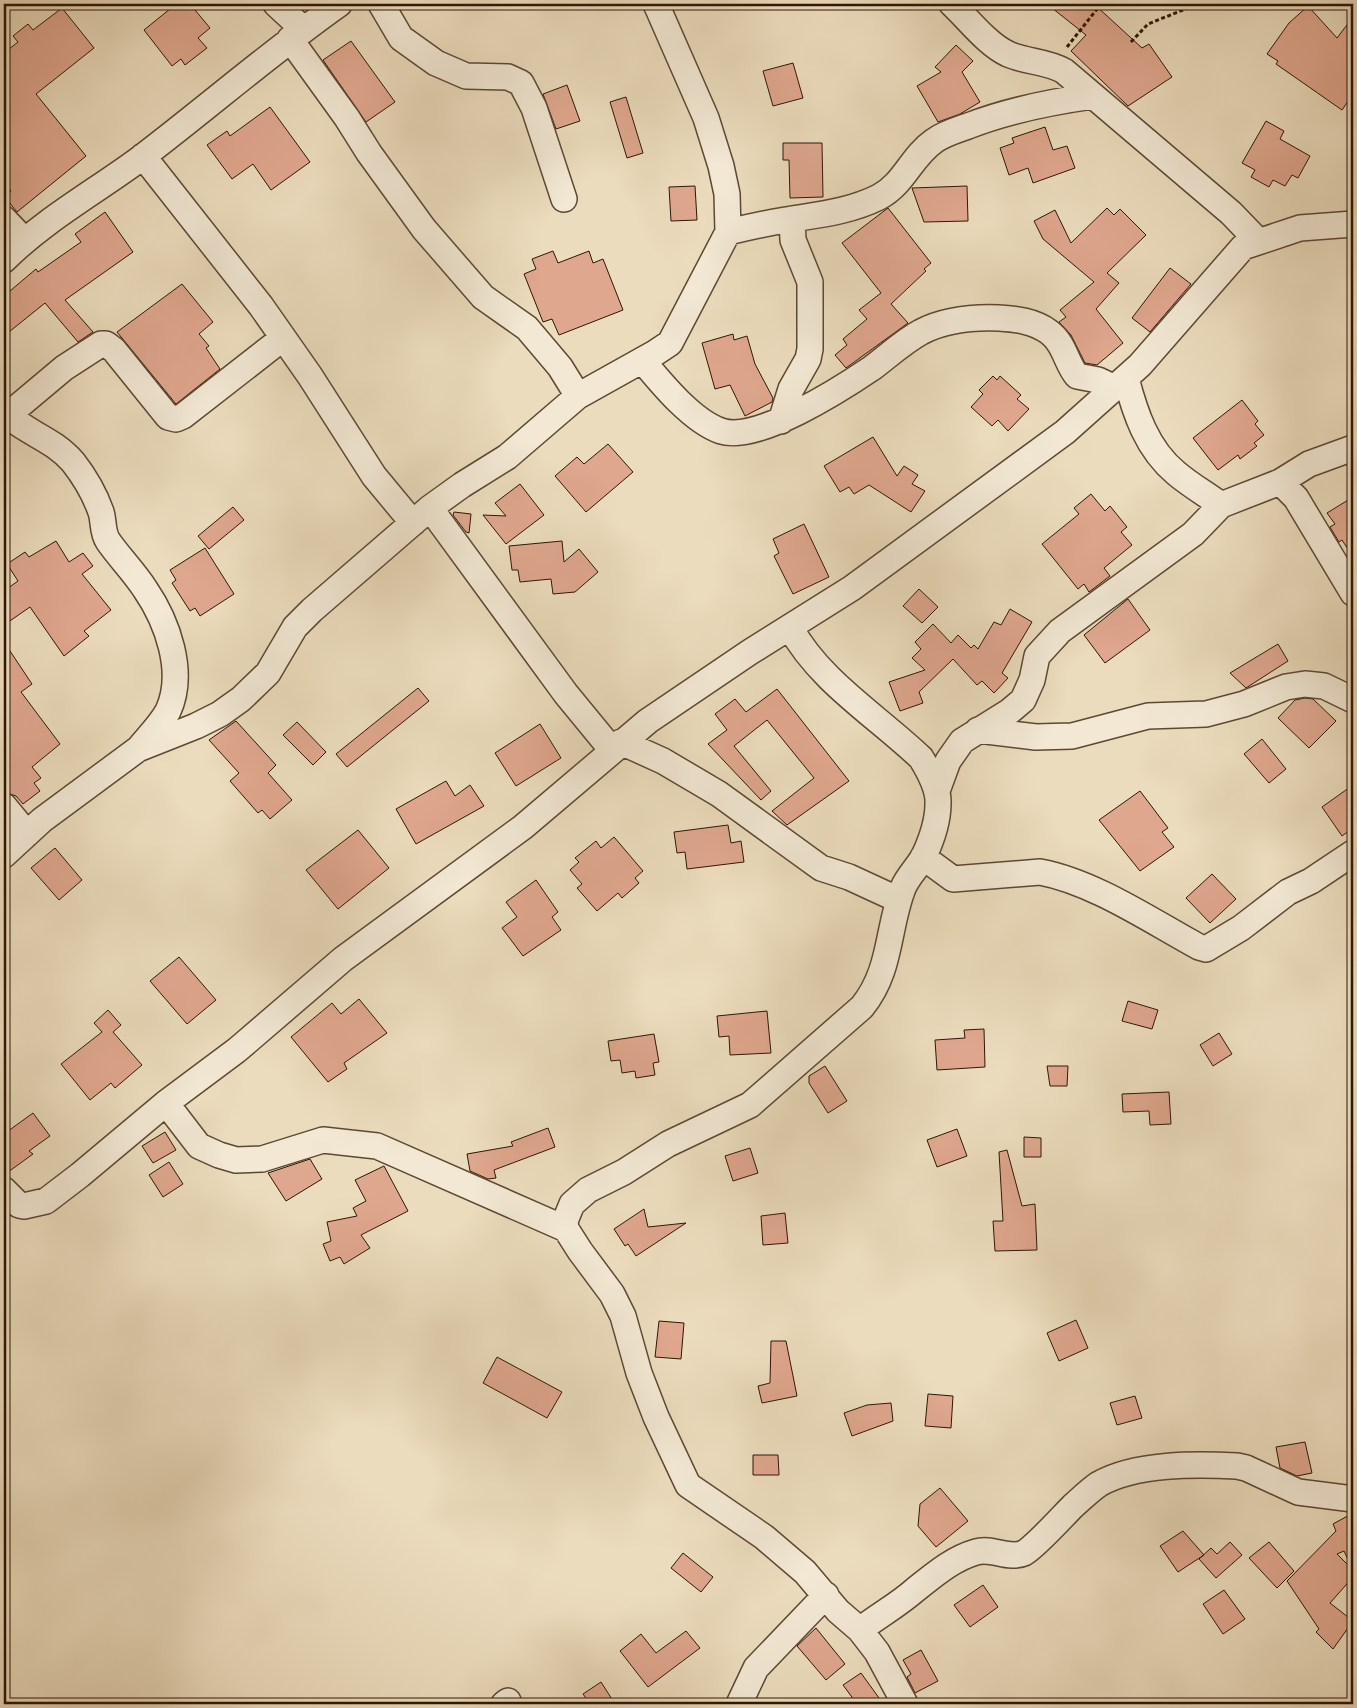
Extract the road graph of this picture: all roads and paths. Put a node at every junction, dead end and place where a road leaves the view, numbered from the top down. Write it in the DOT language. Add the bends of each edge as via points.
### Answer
graph roads {
  1 [pos="276,4"];
  2 [pos="340,4"];
  3 [pos="381,4"];
  4 [pos="656,4"];
  5 [pos="952,4"];
  6 [pos="1101,4"];
  7 [pos="1198,4"];
  8 [pos="297,34"];
  9 [pos="1131,42"];
  10 [pos="1052,65"];
  11 [pos="1093,96"];
  12 [pos="143,156"];
  13 [pos="564,199"];
  14 [pos="4,219"];
  15 [pos="792,220"];
  16 [pos="1353,224"];
  17 [pos="728,232"];
  18 [pos="24,240"];
  19 [pos="1258,241"];
  20 [pos="4,260"];
  21 [pos="283,338"];
  22 [pos="642,360"];
  23 [pos="1120,383"];
  24 [pos="578,396"];
  25 [pos="6,413"];
  26 [pos="781,421"];
  27 [pos="1353,448"];
  28 [pos="1280,482"];
  29 [pos="1221,505"];
  30 [pos="421,516"];
  31 [pos="1353,594"];
  32 [pos="790,627"];
  33 [pos="1353,700"];
  34 [pos="978,730"];
  35 [pos="616,746"];
  36 [pos="138,749"];
  37 [pos="936,791"];
  38 [pos="4,806"];
  39 [pos="27,834"];
  40 [pos="1353,853"];
  41 [pos="4,855"];
  42 [pos="923,857"];
  43 [pos="900,896"];
  44 [pos="166,1102"];
  45 [pos="4,1191"];
  46 [pos="566,1229"];
  47 [pos="1353,1499"];
  48 [pos="826,1595"];
  49 [pos="860,1630"];
  50 [pos="740,1704"];
  51 [pos="905,1704"];
  1 -- 8 [label="street"];
  2 -- 8 [label="street"];
  3 -- 13 [label="street" via="401,38 436,63 466,76 508,78 521,83 534,108"];
  4 -- 17 [label="street" via="706,118 727,194"];
  5 -- 10 [label="street" via="1007,53"];
  6 -- 10 [label="path"];
  7 -- 9 [label="path" via="1148,24"];
  8 -- 12 [label="street"];
  8 -- 24 [label="street" via="369,153 424,229 483,297 527,328 560,366"];
  10 -- 11 [label="street"];
  11 -- 15 [label="street" via="1025,107 958,130 935,140 889,191 832,214"];
  11 -- 19 [label="street" via="1231,213"];
  12 -- 18 [label="street"];
  12 -- 21 [label="street"];
  14 -- 18 [label="street"];
  15 -- 17 [label="street"];
  15 -- 26 [label="street" via="793,240 810,282 810,350 788,396"];
  16 -- 19 [label="street" via="1300,228"];
  17 -- 22 [label="street" via="670,343"];
  18 -- 20 [label="street"];
  19 -- 23 [label="street" via="1236,253 1176,326"];
  21 -- 25 [label="street" via="176,419 168,417 106,344 64,368"];
  21 -- 30 [label="street" via="374,476"];
  22 -- 24 [label="street"];
  22 -- 26 [label="street" via="666,389 720,431 750,430"];
  23 -- 26 [label="street" via="1078,377 1059,342 1036,325 1010,318 973,318 921,332 872,368"];
  23 -- 29 [label="street" via="1152,446 1174,472"];
  23 -- 32 [label="street" via="1065,432 964,507 852,588"];
  24 -- 30 [label="street" via="507,457"];
  25 -- 36 [label="street" via="16,423 55,444 80,472 100,511 108,540 144,587 162,620 173,650 174,677 169,708"];
  27 -- 28 [label="street" via="1309,464"];
  28 -- 29 [label="street"];
  28 -- 31 [label="street" via="1296,498"];
  29 -- 34 [label="street" via="1193,534 1060,631 1037,656 1032,680 1022,700"];
  30 -- 35 [label="street" via="566,694"];
  30 -- 36 [label="street" via="295,627 268,673 241,699 204,722"];
  32 -- 35 [label="street"];
  32 -- 37 [label="street" via="802,648 835,682 921,758"];
  33 -- 34 [label="street" via="1324,686 1305,684 1286,687 1244,704 1206,714 1148,716 1072,736 1036,737"];
  34 -- 37 [label="street" via="957,746"];
  35 -- 43 [label="street" via="663,761 719,794 821,868 888,895"];
  35 -- 44 [label="street" via="523,827 343,959 237,1050"];
  36 -- 39 [label="street"];
  37 -- 42 [label="street" via="938,804 931,838"];
  38 -- 39 [label="street"];
  39 -- 41 [label="street"];
  40 -- 42 [label="street" via="1288,892 1242,928 1206,949 1130,908 1054,875 1040,872 953,879"];
  42 -- 43 [label="street" via="910,874"];
  43 -- 46 [label="street" via="884,967 870,998 854,1015 750,1105 668,1144 581,1195 566,1214"];
  44 -- 45 [label="street" via="46,1201 18,1205"];
  44 -- 46 [label="street" via="199,1146 219,1155 236,1160 262,1159 323,1140 377,1146"];
  46 -- 48 [label="street" via="612,1294 623,1316 639,1373 688,1485 764,1537"];
  47 -- 49 [label="street" via="1298,1492 1237,1466 1171,1466 1118,1477 1095,1487 1024,1553 982,1551 968,1555 927,1580"];
  48 -- 49 [label="street"];
  48 -- 50 [label="street" via="756,1668"];
  49 -- 51 [label="street" via="884,1662"];
}
